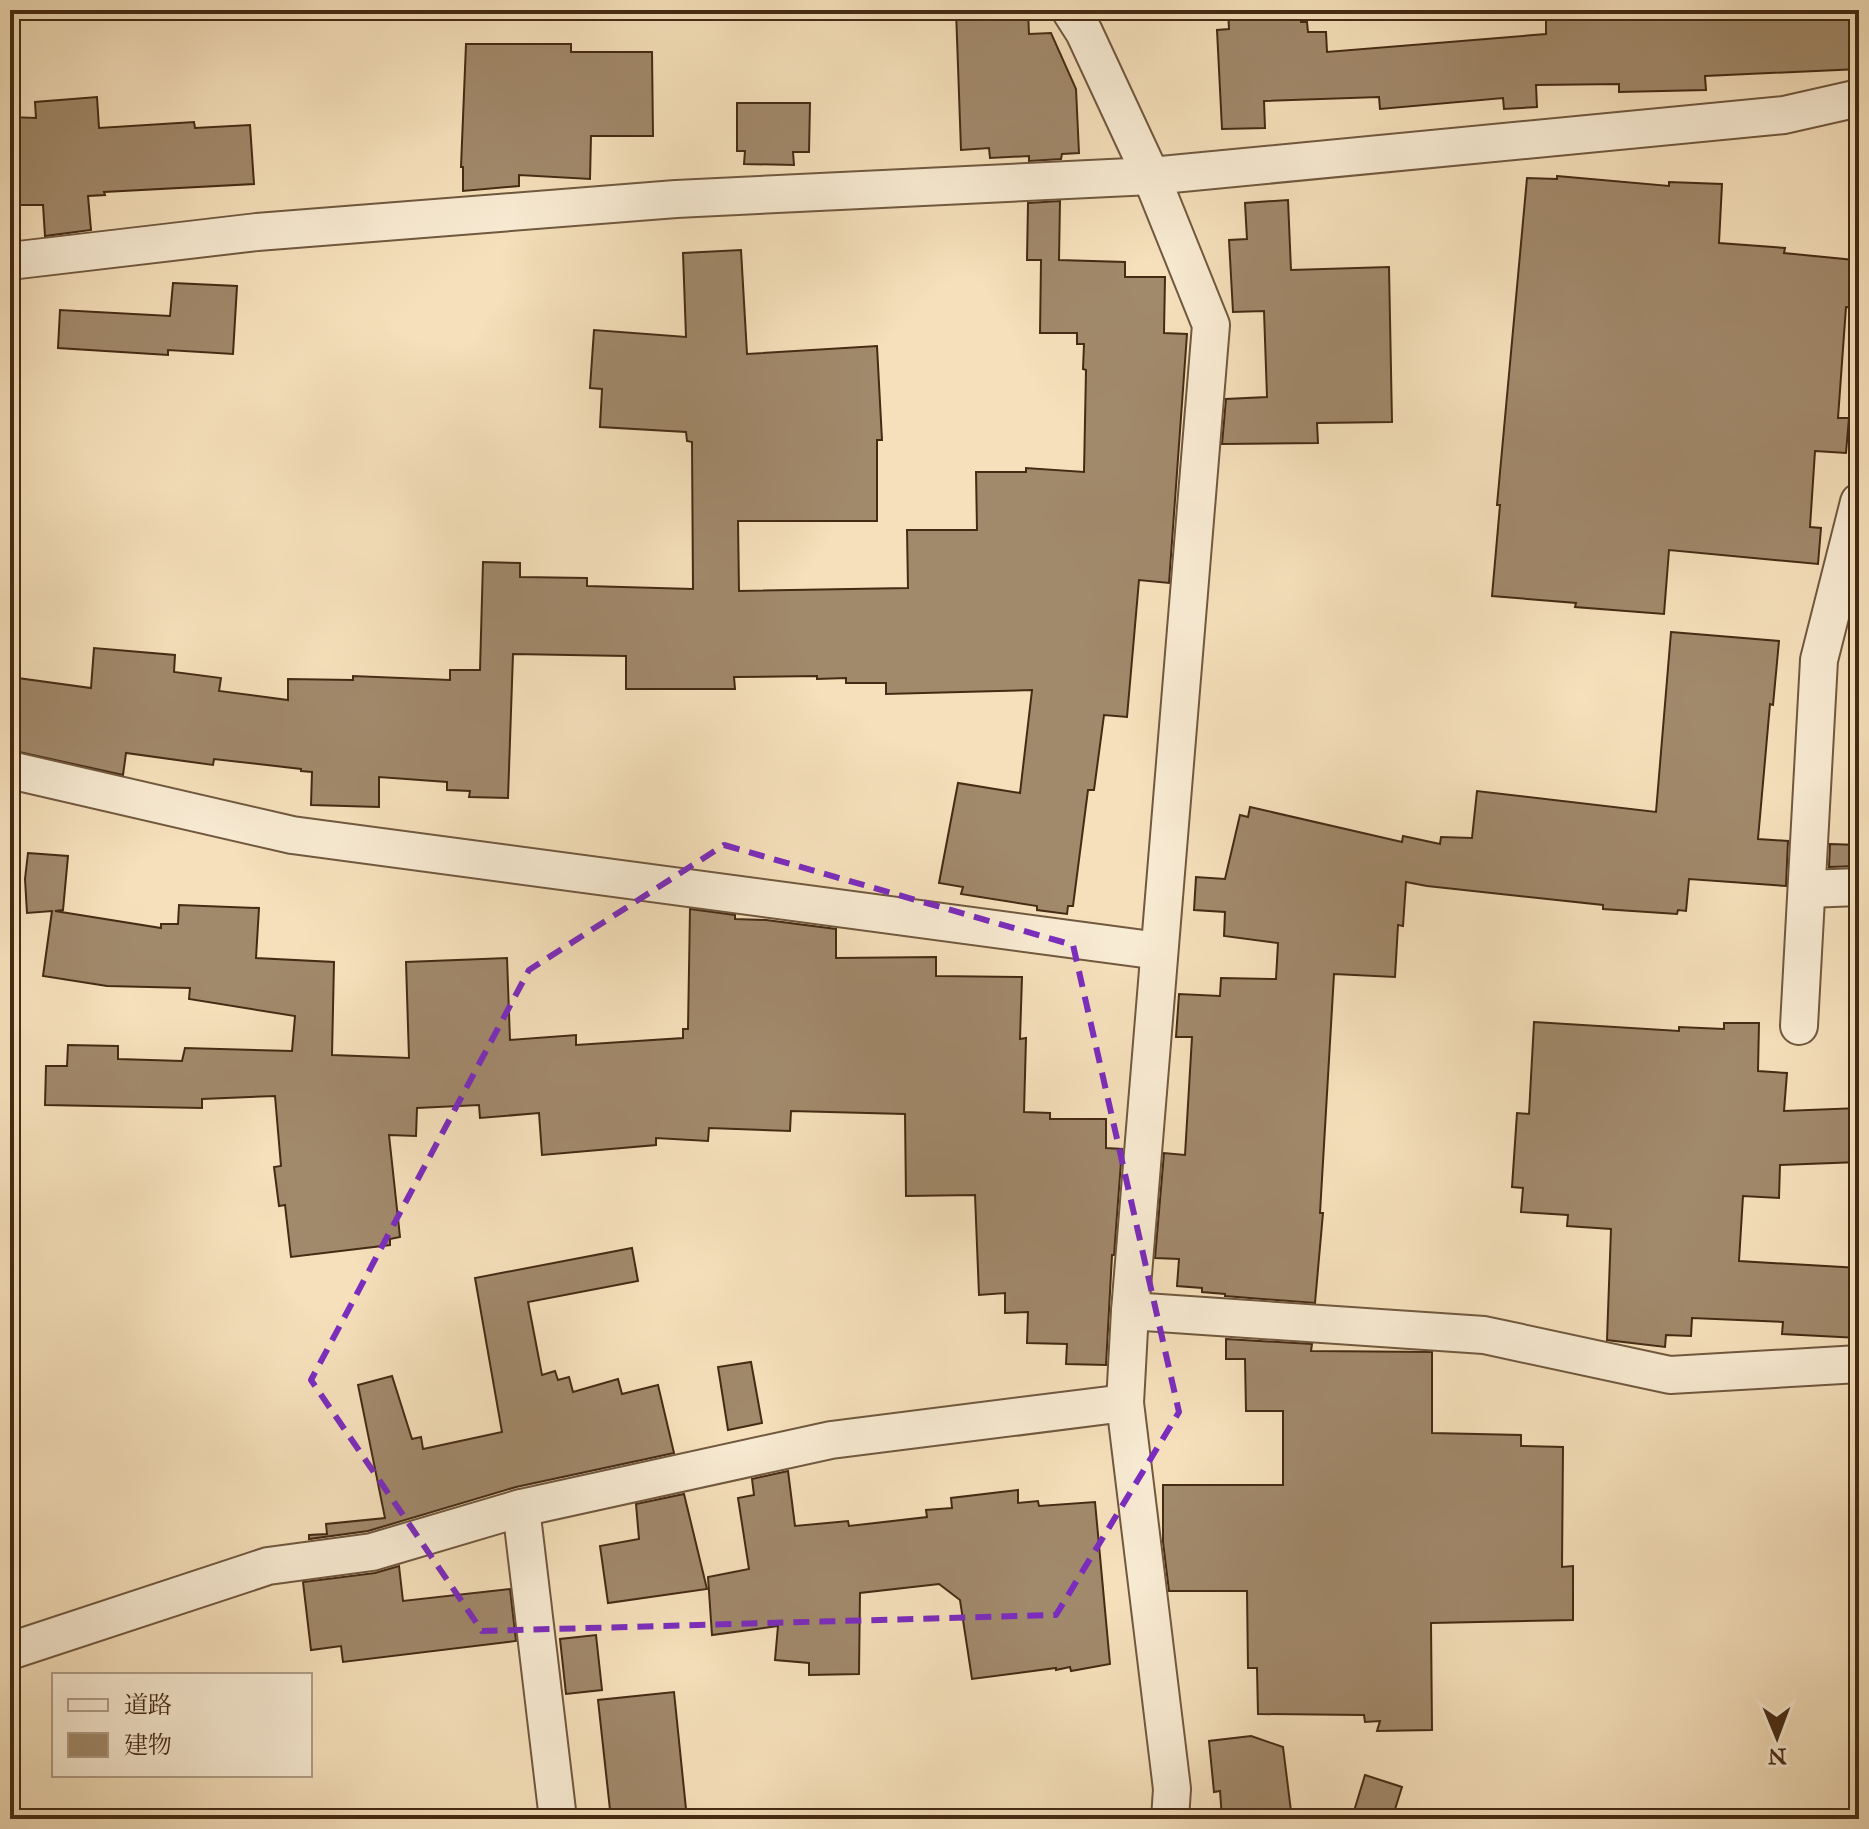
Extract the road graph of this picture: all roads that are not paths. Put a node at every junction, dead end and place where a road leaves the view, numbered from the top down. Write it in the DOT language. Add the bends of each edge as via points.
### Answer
graph roads {
  1 [pos="1070,10"];
  2 [pos="1859,98"];
  3 [pos="1151,176"];
  4 [pos="10,261"];
  5 [pos="1859,502"];
  6 [pos="10,770"];
  7 [pos="1859,887"];
  8 [pos="1807,889"];
  9 [pos="1159,951"];
  10 [pos="1799,1026"];
  11 [pos="1130,1311"];
  12 [pos="1859,1364"];
  13 [pos="1125,1403"];
  14 [pos="521,1508"];
  15 [pos="10,1651"];
  16 [pos="558,1819"];
  17 [pos="1170,1819"];
  1 -- 3 [label="street"];
  2 -- 3 [label="street" via="1784,115"];
  3 -- 4 [label="street" via="676,199 257,232"];
  3 -- 9 [label="street" via="1211,325"];
  5 -- 8 [label="street" via="1819,660"];
  6 -- 9 [label="street" via="292,835"];
  7 -- 8 [label="street"];
  8 -- 10 [label="street"];
  9 -- 11 [label="street"];
  11 -- 12 [label="street" via="1484,1335 1670,1375"];
  11 -- 13 [label="street"];
  13 -- 14 [label="street" via="831,1440"];
  13 -- 17 [label="street" via="1172,1789"];
  14 -- 15 [label="street" via="372,1552 268,1566"];
  14 -- 16 [label="street"];
}
